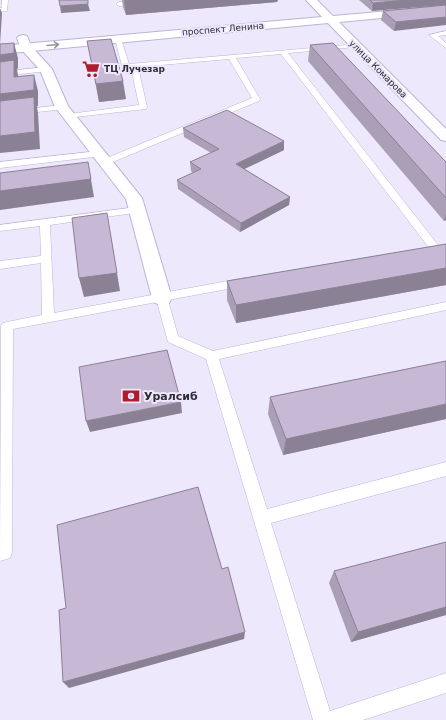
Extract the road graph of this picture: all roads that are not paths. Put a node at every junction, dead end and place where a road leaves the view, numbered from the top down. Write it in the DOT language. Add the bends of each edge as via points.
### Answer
graph roads {
  1 [pos="5,0"];
  2 [pos="168,0"];
  3 [pos="311,0"];
  4 [pos="446,2"];
  5 [pos="119,4"];
  6 [pos="446,9"];
  7 [pos="0,10"];
  8 [pos="326,16"];
  9 [pos="446,33"];
  10 [pos="118,39"];
  11 [pos="0,40"];
  12 [pos="24,43"];
  13 [pos="356,45"];
  14 [pos="446,46"];
  15 [pos="0,50"];
  16 [pos="283,52"];
  17 [pos="231,56"];
  18 [pos="134,65"];
  19 [pos="46,69"];
  20 [pos="0,74"];
  21 [pos="66,112"];
  22 [pos="0,114"];
  23 [pos="446,137"];
  24 [pos="102,158"];
  25 [pos="0,165"];
  26 [pos="137,210"];
  27 [pos="45,222"];
  28 [pos="0,228"];
  29 [pos="446,245"];
  30 [pos="434,247"];
  31 [pos="419,250"];
  32 [pos="46,259"];
  33 [pos="0,266"];
  34 [pos="255,280"];
  35 [pos="162,298"];
  36 [pos="446,306"];
  37 [pos="48,318"];
  38 [pos="212,356"];
  39 [pos="446,469"];
  40 [pos="261,518"];
  41 [pos="0,553"];
  42 [pos="446,683"];
  43 [pos="323,720"];
  44 [pos="332,720"];
  1 -- 7 [label="lane" via="5,10"];
  2 -- 5 [label="lane"];
  3 -- 8 [label="street, улица Комарова"];
  4 -- 8 [label="street, проспект Ленина"];
  6 -- 8 [label="street, проспект Ленина"];
  8 -- 10 [label="street, проспект Ленина"];
  8 -- 12 [label="street, проспект Ленина"];
  8 -- 13 [label="street, улица Комарова"];
  9 -- 14 [label="lane" via="432,35"];
  12 -- 10 [label="street, проспект Ленина, one-way"];
  10 -- 18 [label="lane" via="126,66"];
  11 -- 12 [label="street, проспект Ленина"];
  12 -- 15 [label="street, проспект Ленина"];
  12 -- 19 [label="street"];
  13 -- 16 [label="lane"];
  13 -- 23 [label="street, улица Комарова"];
  16 -- 17 [label="lane"];
  16 -- 30 [label="lane"];
  17 -- 18 [label="lane"];
  17 -- 24 [label="lane" via="256,99"];
  18 -- 21 [label="lane" via="143,107"];
  19 -- 20 [label="lane"];
  19 -- 21 [label="street"];
  21 -- 22 [label="lane"];
  21 -- 24 [label="street"];
  24 -- 25 [label="lane"];
  24 -- 26 [label="street" via="134,198"];
  26 -- 27 [label="lane"];
  26 -- 35 [label="street"];
  27 -- 28 [label="lane"];
  27 -- 32 [label="lane"];
  29 -- 30 [label="lane"];
  30 -- 31 [label="lane"];
  32 -- 33 [label="lane"];
  32 -- 37 [label="lane"];
  34 -- 35 [label="lane"];
  35 -- 37 [label="lane"];
  35 -- 38 [label="lane" via="172,339"];
  36 -- 38 [label="lane"];
  37 -- 41 [label="lane" via="6,326 4,552"];
  38 -- 40 [label="lane"];
  39 -- 40 [label="lane"];
  40 -- 43 [label="lane"];
  42 -- 44 [label="lane"];
}
